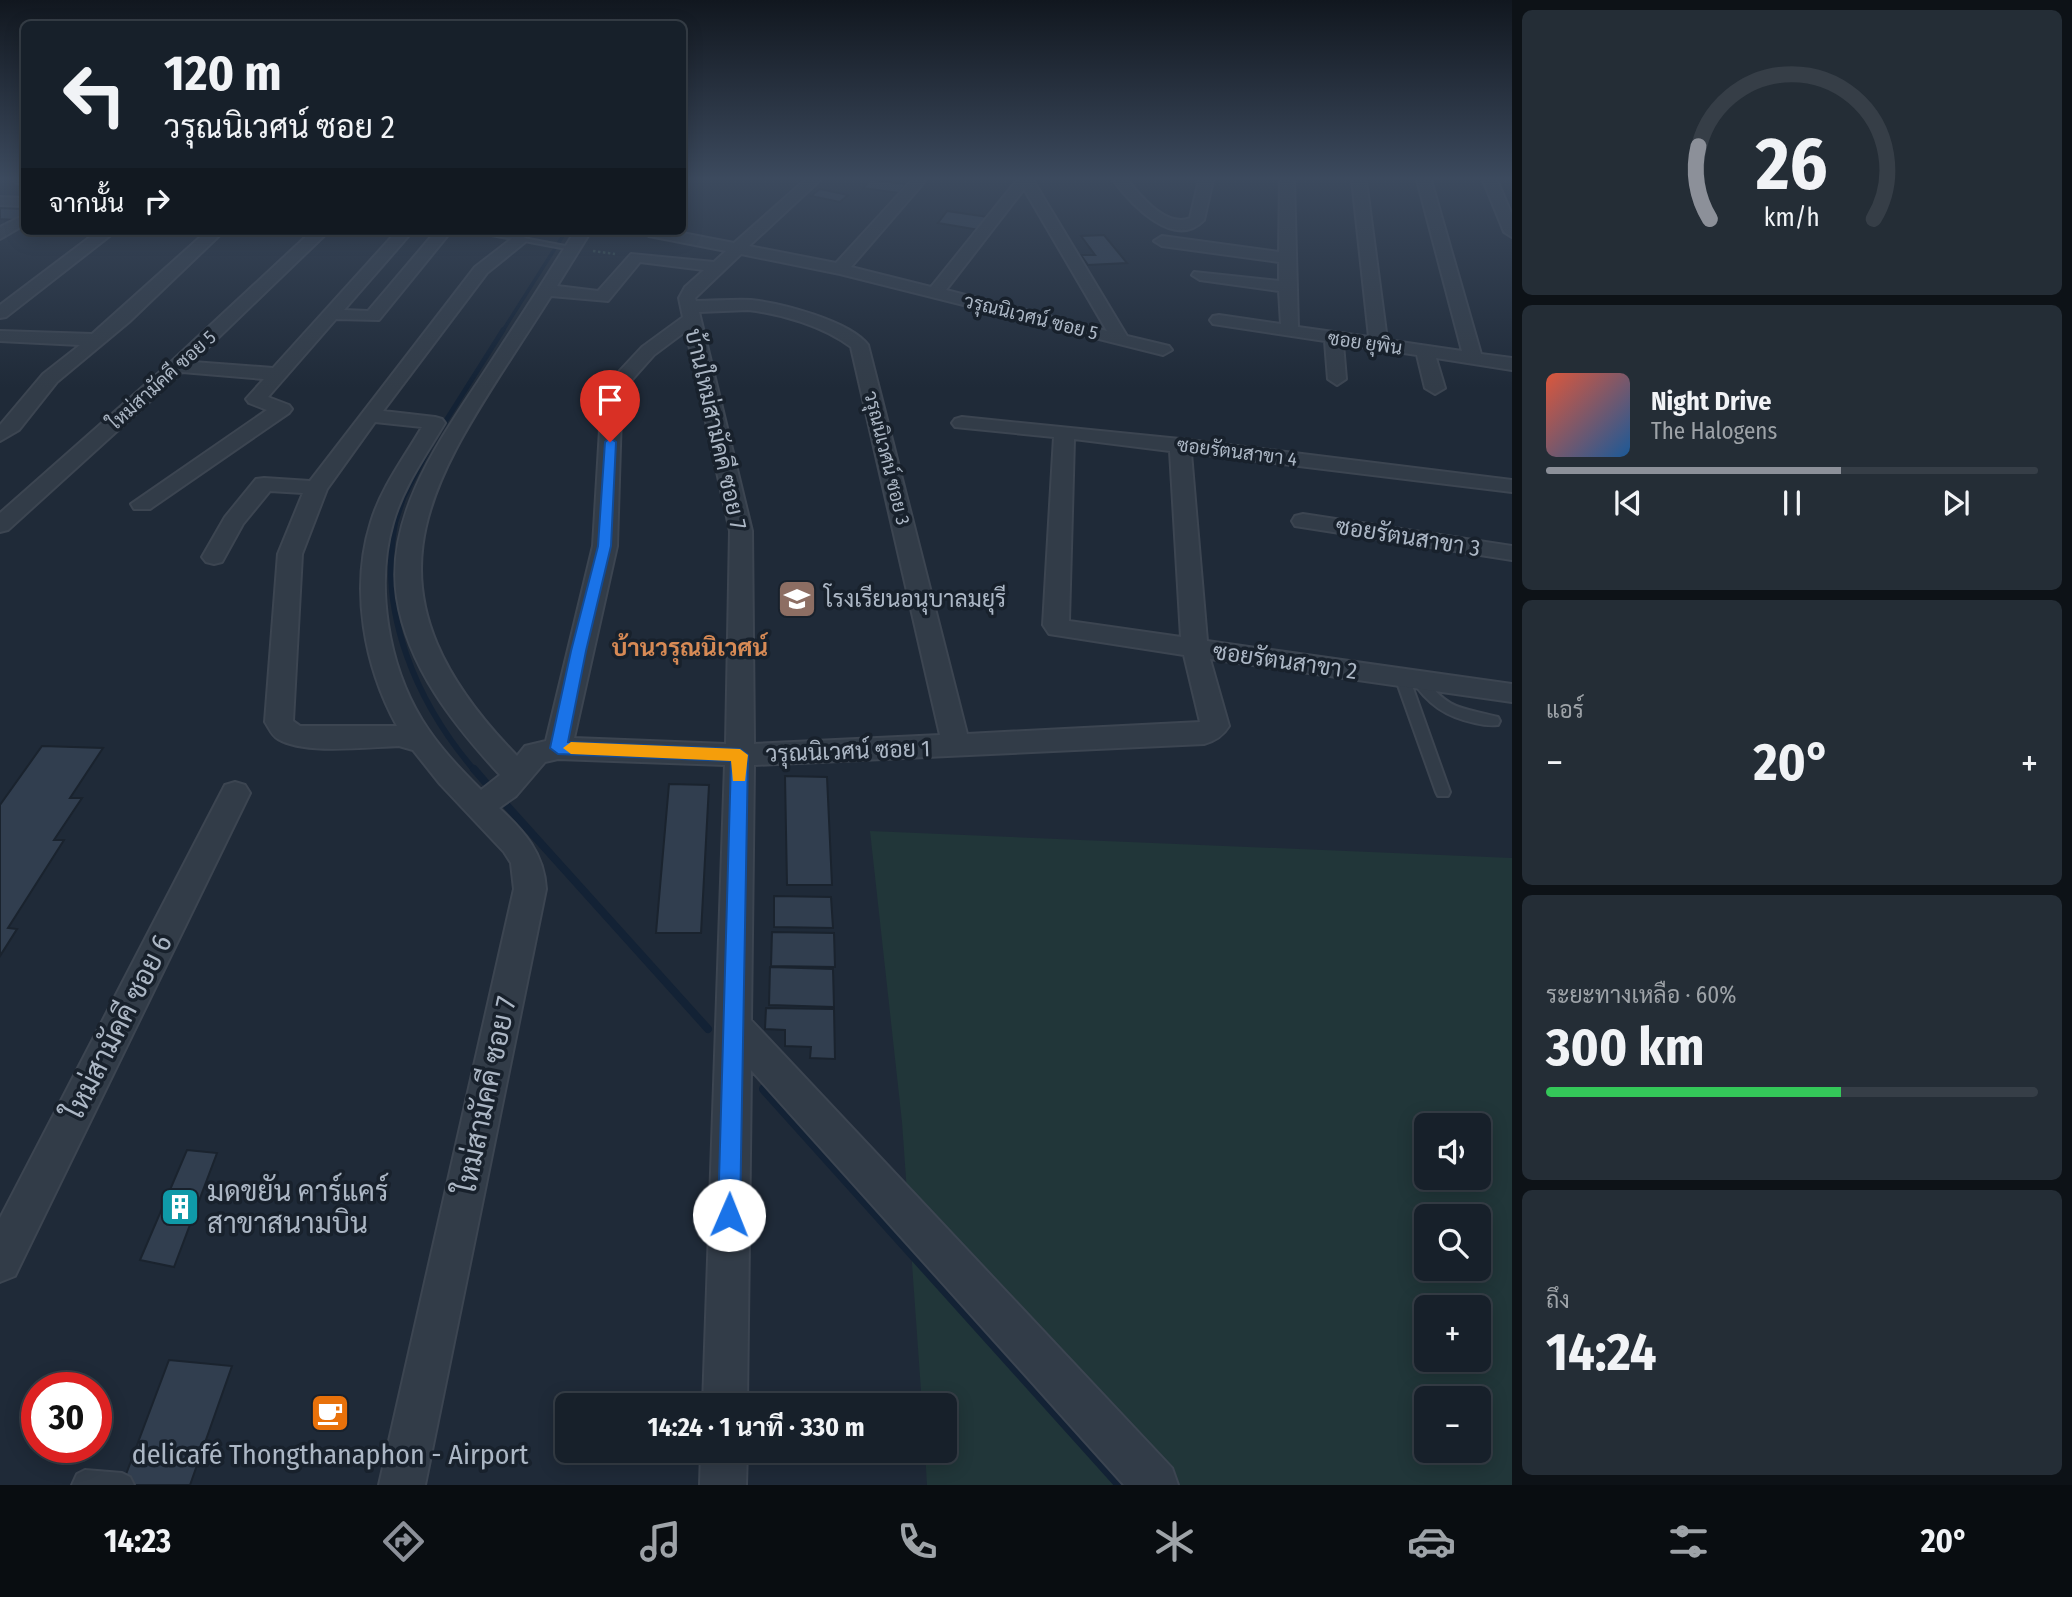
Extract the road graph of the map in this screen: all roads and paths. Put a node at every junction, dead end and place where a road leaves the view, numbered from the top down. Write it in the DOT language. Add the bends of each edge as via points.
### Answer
graph roads {
  1 [pos="84,249"];
  2 [pos="196,249"];
  3 [pos="302,249"];
  4 [pos="388,249"];
  5 [pos="428,249"];
  6 [pos="507,249"];
  7 [pos="566,249"];
  8 [pos="597,249"];
  9 [pos="735,249"];
  10 [pos="742,249"];
  11 [pos="857,249"];
  12 [pos="970,249"];
  13 [pos="1067,249"];
  14 [pos="1219,249"];
  15 [pos="1288,249"];
  16 [pos="1367,249"];
  17 [pos="1443,249"];
  18 [pos="636,258"];
  19 [pos="1288,258"];
  20 [pos="715,267"];
  21 [pos="840,269"];
  22 [pos="1200,275"];
  23 [pos="1287,287"];
  24 [pos="546,290"];
  25 [pos="935,293"];
  26 [pos="0,313"];
  27 [pos="690,313"];
  28 [pos="330,314"];
  29 [pos="1219,320"];
  30 [pos="1290,332"];
  31 [pos="0,336"];
  32 [pos="1334,339"];
  33 [pos="96,340"];
  34 [pos="1121,340"];
  35 [pos="1379,345"];
  36 [pos="1163,350"];
  37 [pos="1425,352"];
  38 [pos="1473,359"];
  39 [pos="1512,364"];
  40 [pos="178,366"];
  41 [pos="277,374"];
  42 [pos="1337,379"];
  43 [pos="1435,388"];
  44 [pos="369,415"];
  45 [pos="962,423"];
  46 [pos="1065,432"];
  47 [pos="0,435"];
  48 [pos="1180,445"];
  49 [pos="1512,486"];
  50 [pos="316,488"];
  51 [pos="142,504"];
  52 [pos="1303,521"];
  53 [pos="0,525"];
  54 [pos="1512,553"];
  55 [pos="214,557"];
  56 [pos="1195,649"];
  57 [pos="1410,678"];
  58 [pos="1512,693"];
  59 [pos="1493,722"];
  60 [pos="422,743"];
  61 [pos="956,746"];
  62 [pos="558,748"];
  63 [pos="740,755"];
  64 [pos="1443,792"];
  65 [pos="235,793"];
  66 [pos="497,793"];
  67 [pos="733,1025"];
  68 [pos="0,1261"];
  69 [pos="725,1393"];
  70 [pos="724,1463"];
  71 [pos="84,1485"];
  72 [pos="122,1485"];
  73 [pos="401,1485"];
  74 [pos="723,1485"];
  75 [pos="1155,1485"];
  1 -- 26 [label="street"];
  2 -- 33 [label="street"];
  3 -- 40 [label="street, ใหม่สามัคคี ซอย 5"];
  4 -- 28 [label="street"];
  5 -- 28 [label="street" via="373,316"];
  6 -- 44 [label="street" via="481,270"];
  7 -- 24 [label="street"];
  8 -- 18 [label="path"];
  9 -- 20 [label="street, บ้านใหม่สามัคคี ซอย 7"];
  10 -- 21 [label="street, วรุณนิเวศน์ ซอย 5"];
  11 -- 21 [label="street"];
  12 -- 25 [label="street"];
  13 -- 34 [label="street"];
  14 -- 19 [label="street"];
  15 -- 19 [label="street"];
  16 -- 35 [label="street"];
  17 -- 38 [label="street"];
  18 -- 20 [label="street"];
  18 -- 24 [label="street" via="602,297"];
  19 -- 23 [label="street"];
  20 -- 27 [label="street, บ้านใหม่สามัคคี ซอย 7" via="691,290 687,298"];
  21 -- 25 [label="street, วรุณนิเวศน์ ซอย 5"];
  22 -- 23 [label="street"];
  23 -- 30 [label="street"];
  24 -- 66 [label="street" via="433,477 413,529 407,570 417,628 437,675 476,732"];
  25 -- 34 [label="street, วรุณนิเวศน์ ซอย 5"];
  27 -- 61 [label="street, วรุณนิเวศน์ ซอย 3" via="765,307 852,337 859,345"];
  27 -- 62 [label="street" via="621,381 611,412 605,546"];
  27 -- 63 [label="street, บ้านใหม่สามัคคี ซอย 7" via="741,531"];
  28 -- 41 [label="street"];
  29 -- 30 [label="street, ซอย ยุพิน"];
  30 -- 32 [label="street, ซอย ยุพิน"];
  31 -- 33 [label="street"];
  32 -- 35 [label="street, ซอย ยุพิน"];
  32 -- 42 [label="street"];
  33 -- 47 [label="street" via="50,378"];
  34 -- 36 [label="street, วรุณนิเวศน์ ซอย 5"];
  35 -- 37 [label="street, ซอย ยุพิน"];
  37 -- 38 [label="street, ซอย ยุพิน"];
  37 -- 43 [label="street"];
  38 -- 39 [label="street, ซอย ยุพิน"];
  40 -- 41 [label="street"];
  40 -- 53 [label="street, ใหม่สามัคคี ซอย 5"];
  41 -- 51 [label="street" via="256,399 282,410"];
  44 -- 50 [label="street"];
  44 -- 60 [label="street, ใหม่สามัคคี ซอย 7" via="435,423 387,508 377,535 373,570 382,652"];
  45 -- 46 [label="street, ซอยรัตนสาขา 4"];
  46 -- 48 [label="street, ซอยรัตนสาขา 4"];
  46 -- 56 [label="street, ซอยรัตนสาขา 2" via="1056,625"];
  48 -- 49 [label="street, ซอยรัตนสาขา 4"];
  48 -- 56 [label="street"];
  50 -- 55 [label="street" via="264,484 233,522"];
  50 -- 60 [label="street" via="290,554 279,722 294,736 399,736"];
  52 -- 54 [label="street, ซอยรัตนสาขา 3"];
  56 -- 57 [label="street, ซอยรัตนสาขา 2"];
  56 -- 61 [label="street, วรุณนิเวศน์ ซอย 1" via="1215,726 1204,734"];
  57 -- 58 [label="street, ซอยรัตนสาขา 2"];
  57 -- 59 [label="lane" via="1443,707"];
  57 -- 64 [label="lane"];
  60 -- 66 [label="street, ใหม่สามัคคี ซอย 7"];
  61 -- 63 [label="street, วรุณนิเวศน์ ซอย 1"];
  62 -- 63 [label="street, วรุณนิเวศน์ ซอย 1"];
  62 -- 66 [label="street" via="535,754"];
  63 -- 67 [label="street, บ้านใหม่สามัคคี ซอย 7"];
  65 -- 68 [label="street, ใหม่สามัคคี ซอย 6"];
  66 -- 73 [label="street, ใหม่สามัคคี ซอย 7" via="526,857 530,889"];
  67 -- 69 [label="street, บ้านใหม่สามัคคี ซอย 7"];
  67 -- 75 [label="street"];
  70 -- 74 [label="street"];
  71 -- 72 [label="lane"];
}
